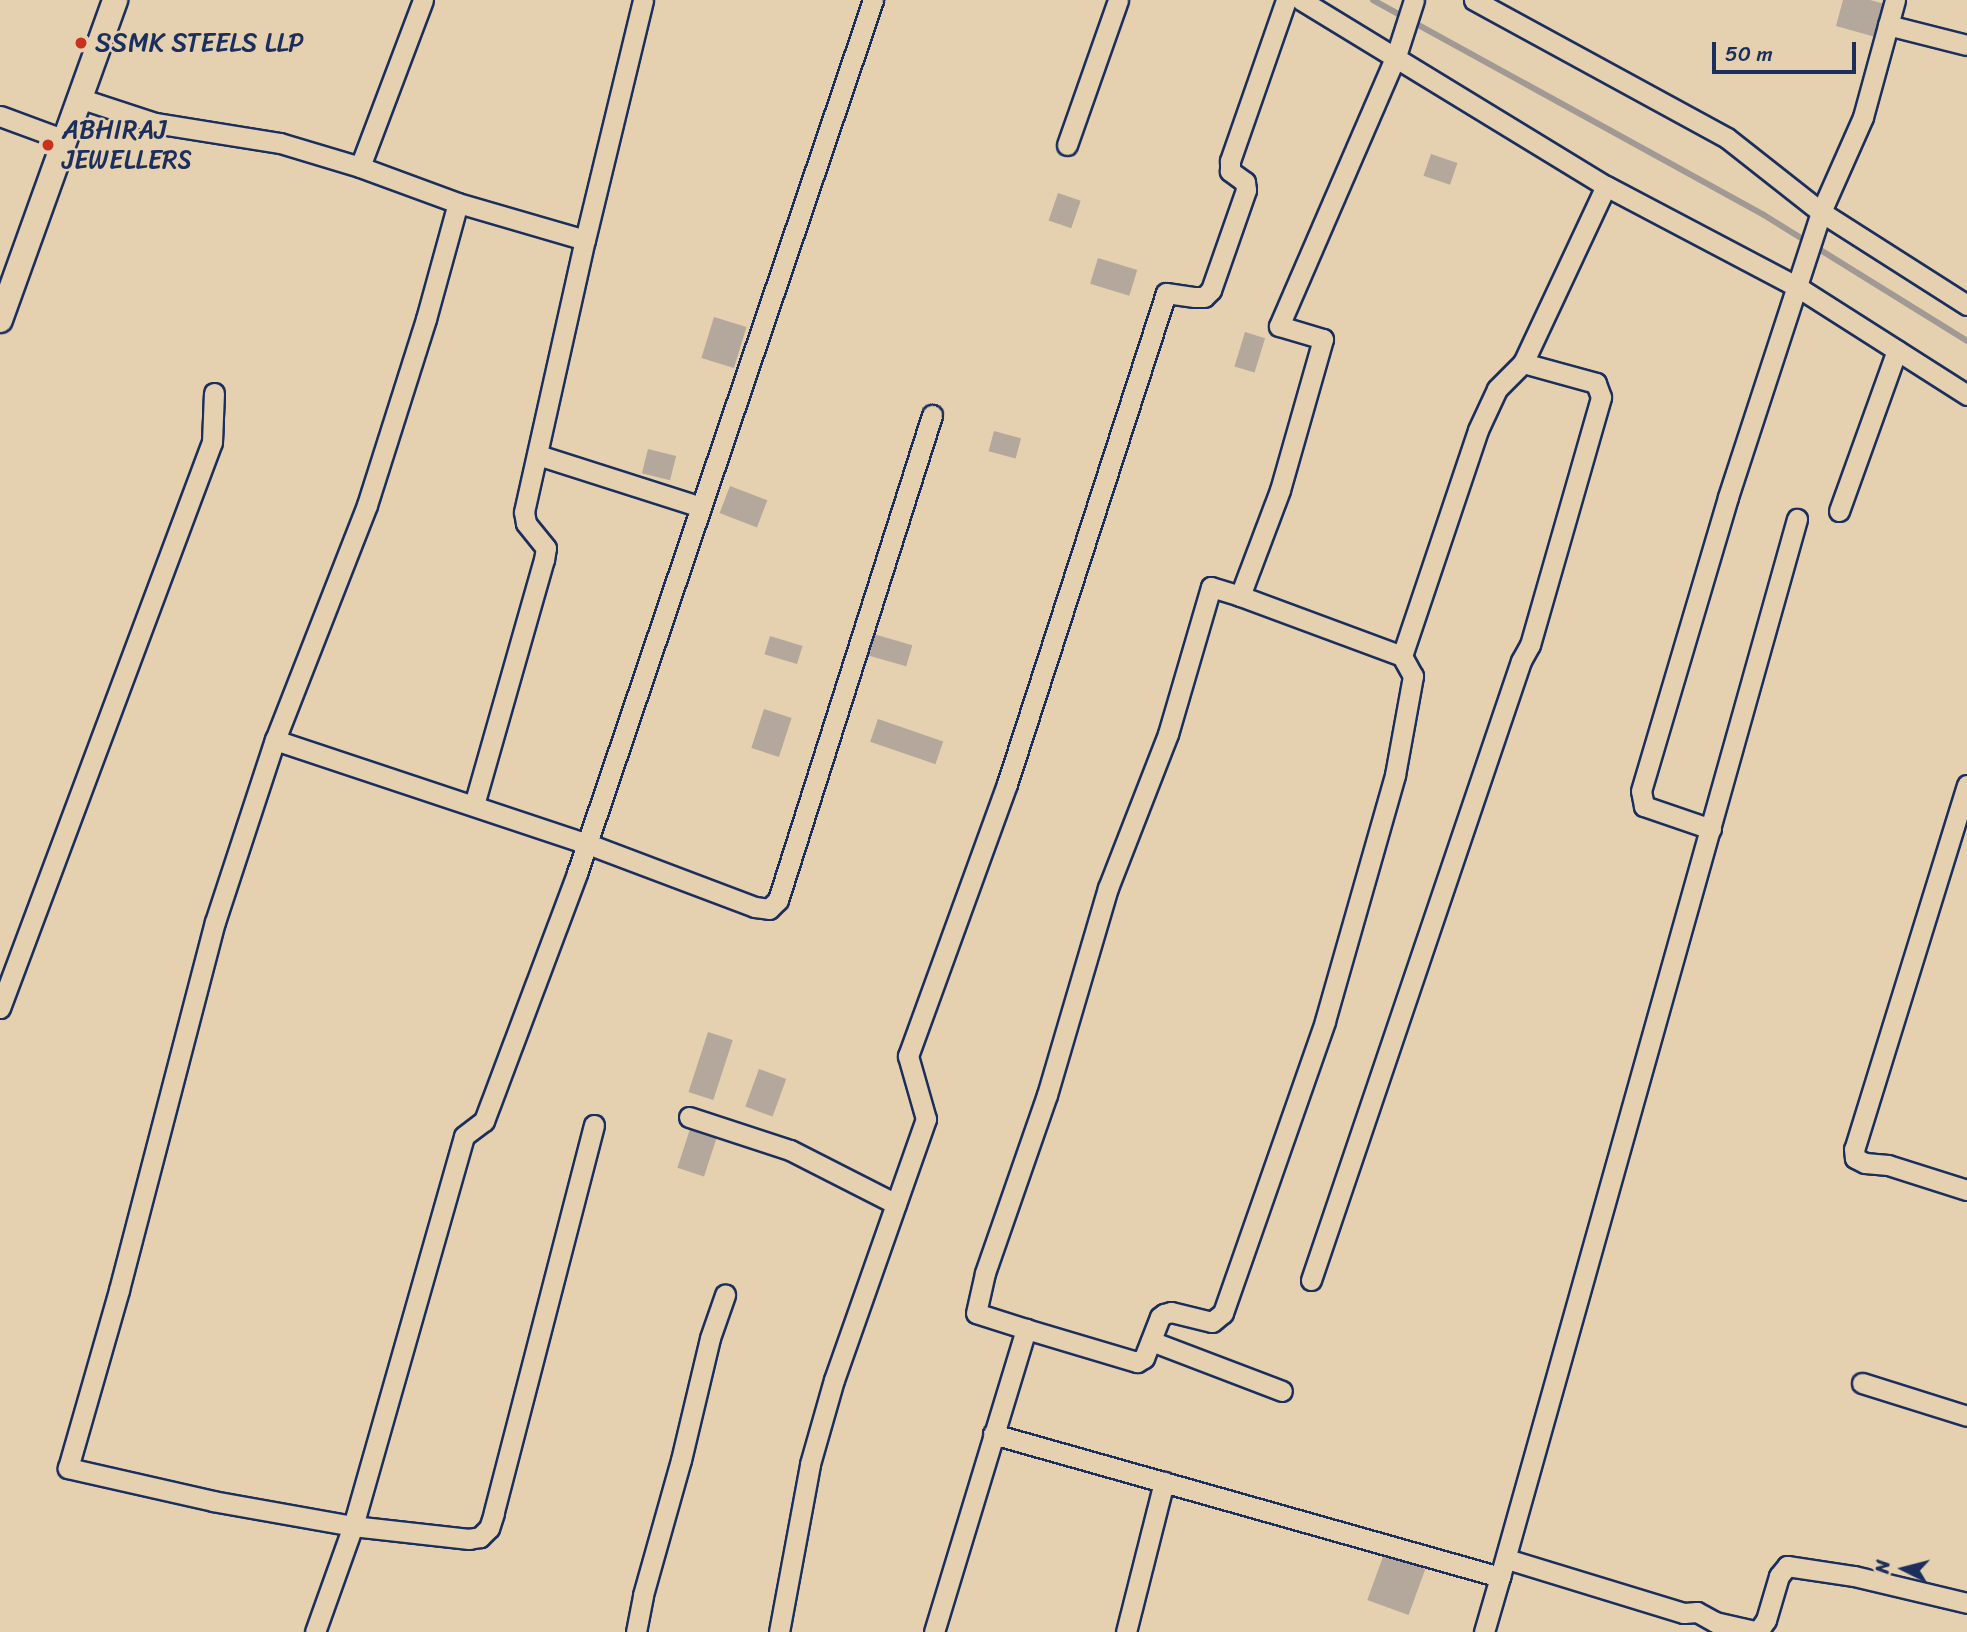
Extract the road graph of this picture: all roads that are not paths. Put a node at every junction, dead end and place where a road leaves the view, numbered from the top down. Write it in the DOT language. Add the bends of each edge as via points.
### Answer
graph roads {
  1 [pos="116,0"];
  2 [pos="423,0"];
  3 [pos="643,0"];
  4 [pos="1118,0"];
  5 [pos="1286,0"];
  6 [pos="1301,0"];
  7 [pos="1414,0"];
  8 [pos="1474,0"];
  9 [pos="1895,0"];
  10 [pos="866,2"];
  11 [pos="1888,25"];
  12 [pos="1967,45"];
  13 [pos="1396,56"];
  14 [pos="82,99"];
  15 [pos="0,116"];
  16 [pos="65,141"];
  17 [pos="1067,145"];
  18 [pos="360,167"];
  19 [pos="1606,186"];
  20 [pos="458,203"];
  21 [pos="1821,212"];
  22 [pos="585,240"];
  23 [pos="1796,286"];
  24 [pos="1967,304"];
  25 [pos="3,305"];
  26 [pos="1897,350"];
  27 [pos="1522,363"];
  28 [pos="214,393"];
  29 [pos="1967,395"];
  30 [pos="932,415"];
  31 [pos="538,455"];
  32 [pos="701,507"];
  33 [pos="1839,511"];
  34 [pos="1797,519"];
  35 [pos="1240,596"];
  36 [pos="1402,656"];
  37 [pos="275,740"];
  38 [pos="1967,785"];
  39 [pos="474,805"];
  40 [pos="1711,829"];
  41 [pos="588,844"];
  42 [pos="0,1008"];
  43 [pos="689,1117"];
  44 [pos="594,1125"];
  45 [pos="1967,1190"];
  46 [pos="896,1204"];
  47 [pos="1311,1280"];
  48 [pos="725,1295"];
  49 [pos="1026,1329"];
  50 [pos="1151,1341"];
  51 [pos="1862,1383"];
  52 [pos="1282,1391"];
  53 [pos="1967,1416"];
  54 [pos="993,1434"];
  55 [pos="1164,1482"];
  56 [pos="353,1526"];
  57 [pos="1504,1568"];
  58 [pos="1967,1604"];
  59 [pos="1759,1631"];
  60 [pos="315,1632"];
  61 [pos="636,1632"];
  62 [pos="779,1632"];
  63 [pos="934,1632"];
  64 [pos="1126,1632"];
  65 [pos="1484,1632"];
  1 -- 14 [label="street"];
  2 -- 18 [label="street"];
  3 -- 22 [label="street"];
  4 -- 17 [label="street"];
  5 -- 46 [label="street" via="1230,161 1230,171 1245,182 1246,190 1211,290 1204,297 1166,293 1007,784 908,1056 926,1119"];
  6 -- 13 [label="street"];
  7 -- 13 [label="street"];
  8 -- 21 [label="street" via="1727,138"];
  9 -- 11 [label="street"];
  10 -- 32 [label="street"];
  11 -- 12 [label="street"];
  11 -- 21 [label="street" via="1863,117"];
  13 -- 19 [label="street"];
  13 -- 35 [label="street" via="1279,326 1323,339 1280,490"];
  14 -- 16 [label="street"];
  14 -- 18 [label="street" via="155,123 267,141"];
  15 -- 16 [label="street"];
  16 -- 25 [label="street"];
  18 -- 20 [label="street"];
  19 -- 23 [label="street"];
  19 -- 27 [label="street"];
  20 -- 22 [label="street"];
  20 -- 37 [label="street" via="367,505"];
  21 -- 23 [label="street"];
  21 -- 24 [label="street"];
  22 -- 31 [label="street"];
  23 -- 26 [label="street"];
  23 -- 40 [label="street" via="1679,655 1641,791 1644,806"];
  26 -- 29 [label="street"];
  26 -- 33 [label="street"];
  27 -- 36 [label="street" via="1496,389 1478,430"];
  27 -- 47 [label="street" via="1596,383 1601,397 1530,645"];
  28 -- 42 [label="street" via="212,442"];
  30 -- 41 [label="street" via="778,900 769,909 755,907"];
  31 -- 32 [label="street"];
  31 -- 39 [label="street" via="524,512 526,523 546,548 544,560"];
  32 -- 41 [label="street"];
  34 -- 40 [label="street"];
  35 -- 36 [label="street"];
  35 -- 49 [label="street" via="1211,587 1168,734 1108,888 1047,1096 985,1272 976,1313"];
  36 -- 50 [label="street" via="1413,676 1395,775 1325,1021 1223,1313 1212,1322 1164,1314"];
  37 -- 39 [label="street"];
  37 -- 56 [label="street" via="215,922 68,1468"];
  38 -- 45 [label="street" via="1854,1149 1855,1158 1865,1163 1888,1165"];
  39 -- 41 [label="street"];
  40 -- 57 [label="street"];
  41 -- 56 [label="street" via="484,1121 464,1136"];
  43 -- 46 [label="street" via="790,1150"];
  44 -- 56 [label="street" via="489,1528 480,1537 469,1539"];
  46 -- 62 [label="street" via="834,1380 810,1464"];
  48 -- 61 [label="street" via="710,1338"];
  49 -- 50 [label="street" via="1137,1362 1144,1359"];
  49 -- 54 [label="street"];
  50 -- 52 [label="street"];
  51 -- 53 [label="street"];
  54 -- 55 [label="street"];
  54 -- 63 [label="street"];
  55 -- 57 [label="street"];
  55 -- 64 [label="street"];
  56 -- 60 [label="street"];
  57 -- 59 [label="street" via="1684,1613 1697,1612 1715,1622"];
  57 -- 65 [label="street"];
  58 -- 59 [label="street" via="1854,1576 1787,1566"];
}
